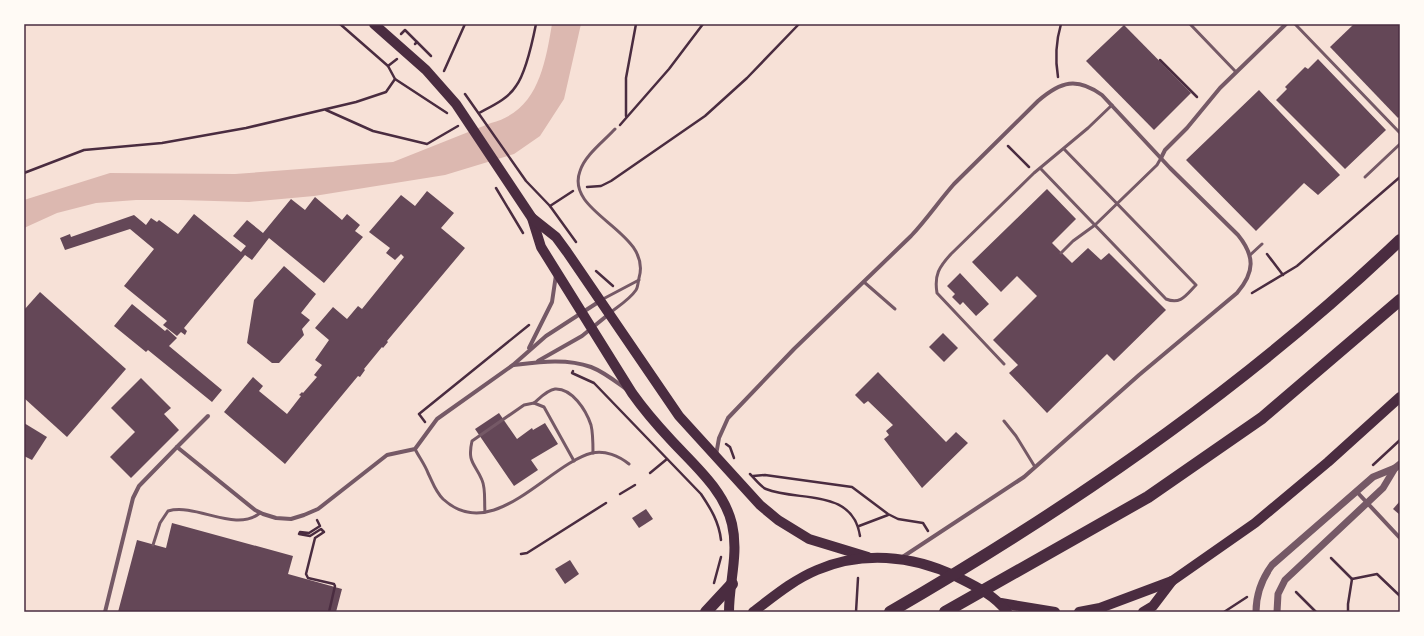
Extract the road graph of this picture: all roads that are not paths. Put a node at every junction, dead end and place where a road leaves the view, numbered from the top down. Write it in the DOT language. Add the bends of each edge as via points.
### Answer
graph roads {
  1 [pos="374,24"];
  2 [pos="1190,24"];
  3 [pos="1286,24"];
  4 [pos="1294,24"];
  5 [pos="1236,72"];
  6 [pos="1112,105"];
  7 [pos="615,129"];
  8 [pos="1400,133"];
  9 [pos="1400,144"];
  10 [pos="1064,149"];
  11 [pos="1161,158"];
  12 [pos="1041,168"];
  13 [pos="1365,177"];
  14 [pos="1118,204"];
  15 [pos="532,218"];
  16 [pos="1095,225"];
  17 [pos="1400,240"];
  18 [pos="1262,244"];
  19 [pos="1061,253"];
  20 [pos="1250,255"];
  21 [pos="556,272"];
  22 [pos="639,280"];
  23 [pos="864,282"];
  24 [pos="601,300"];
  25 [pos="1400,300"];
  26 [pos="895,309"];
  27 [pos="581,313"];
  28 [pos="610,313"];
  29 [pos="591,328"];
  30 [pos="528,350"];
  31 [pos="536,362"];
  32 [pos="1004,364"];
  33 [pos="513,365"];
  34 [pos="632,393"];
  35 [pos="1400,397"];
  36 [pos="534,403"];
  37 [pos="208,416"];
  38 [pos="1004,421"];
  39 [pos="177,447"];
  40 [pos="415,449"];
  41 [pos="593,453"];
  42 [pos="716,456"];
  43 [pos="574,461"];
  44 [pos="629,464"];
  45 [pos="1398,466"];
  46 [pos="1035,467"];
  47 [pos="1357,492"];
  48 [pos="1367,503"];
  49 [pos="260,512"];
  50 [pos="485,512"];
  51 [pos="1400,538"];
  52 [pos="154,545"];
  53 [pos="868,557"];
  54 [pos="899,559"];
  55 [pos="1172,581"];
  56 [pos="732,584"];
  57 [pos="1001,603"];
  58 [pos="949,610"];
  59 [pos="105,612"];
  60 [pos="706,612"];
  61 [pos="729,612"];
  62 [pos="753,612"];
  63 [pos="890,612"];
  64 [pos="1007,612"];
  65 [pos="1055,612"];
  66 [pos="1079,612"];
  67 [pos="1143,612"];
  68 [pos="1256,612"];
  69 [pos="1277,612"];
  1 -- 15 [label="main road" via="426,70 456,104"];
  2 -- 5 [label="lane"];
  3 -- 5 [label="street"];
  4 -- 8 [label="lane"];
  5 -- 11 [label="street" via="1165,150"];
  6 -- 10 [label="lane"];
  6 -- 11 [label="street"];
  6 -- 23 [label="street" via="1094,89 1082,84 1066,84 1047,93 954,184 927,219"];
  7 -- 22 [label="lane" via="584,162 580,171 579,188 582,196 636,251 641,265"];
  9 -- 13 [label="lane"];
  10 -- 12 [label="lane"];
  10 -- 14 [label="lane"];
  11 -- 14 [label="lane"];
  11 -- 20 [label="street" via="1238,235"];
  12 -- 16 [label="lane"];
  12 -- 32 [label="lane" via="951,254 936,274 937,293"];
  14 -- 16 [label="lane"];
  14 -- 16 [label="lane" via="1196,285 1180,301 1166,299"];
  15 -- 21 [label="main road" via="541,247"];
  15 -- 24 [label="main road" via="556,237"];
  16 -- 19 [label="lane"];
  17 -- 63 [label="highway" via="1239,380 1092,486"];
  18 -- 20 [label="lane"];
  20 -- 46 [label="street" via="1250,274 1238,294 1139,375"];
  21 -- 27 [label="main road"];
  21 -- 30 [label="street" via="552,302"];
  22 -- 24 [label="lane"];
  22 -- 28 [label="lane" via="630,296"];
  23 -- 26 [label="lane"];
  23 -- 42 [label="street" via="794,349 728,418 719,438"];
  24 -- 27 [label="street"];
  24 -- 28 [label="main road"];
  25 -- 58 [label="highway" via="1262,418 1148,497"];
  27 -- 29 [label="main road"];
  27 -- 30 [label="street"];
  28 -- 29 [label="street"];
  28 -- 42 [label="main road" via="679,416"];
  29 -- 31 [label="street"];
  29 -- 34 [label="main road"];
  30 -- 33 [label="street"];
  31 -- 33 [label="street"];
  31 -- 34 [label="street" via="556,361 591,367"];
  33 -- 40 [label="street" via="437,419"];
  34 -- 56 [label="main road" via="646,413 719,494 727,509 732,524 735,554"];
  35 -- 55 [label="main road" via="1255,523"];
  36 -- 41 [label="lane" via="554,389 567,391 579,404 591,425"];
  36 -- 43 [label="lane" via="544,407"];
  36 -- 50 [label="lane" via="524,405 472,441 472,464 482,480"];
  37 -- 39 [label="street"];
  38 -- 46 [label="lane"];
  39 -- 49 [label="street"];
  39 -- 59 [label="street" via="139,486 133,498"];
  40 -- 49 [label="street" via="387,455 318,509 304,515 276,518"];
  40 -- 50 [label="lane" via="433,488 443,499 458,508"];
  41 -- 43 [label="lane"];
  41 -- 44 [label="lane" via="610,453"];
  42 -- 53 [label="main road" via="760,505 778,520 809,539"];
  43 -- 50 [label="lane" via="515,500"];
  45 -- 47 [label="street" via="1373,477"];
  45 -- 48 [label="street" via="1383,488"];
  46 -- 54 [label="street" via="1024,477"];
  47 -- 48 [label="street"];
  47 -- 68 [label="street" via="1272,565 1260,582"];
  48 -- 51 [label="street"];
  48 -- 69 [label="street" via="1285,580 1278,594"];
  49 -- 52 [label="lane" via="252,519 237,520 177,508 168,511 160,523"];
  53 -- 54 [label="main road"];
  53 -- 62 [label="main road" via="838,562 816,570 782,590"];
  54 -- 57 [label="main road" via="942,569"];
  55 -- 66 [label="main road" via="1100,608"];
  55 -- 67 [label="main road" via="1153,606"];
  56 -- 60 [label="highway"];
  56 -- 61 [label="main road"];
  57 -- 64 [label="main road"];
  57 -- 65 [label="main road"];
}
